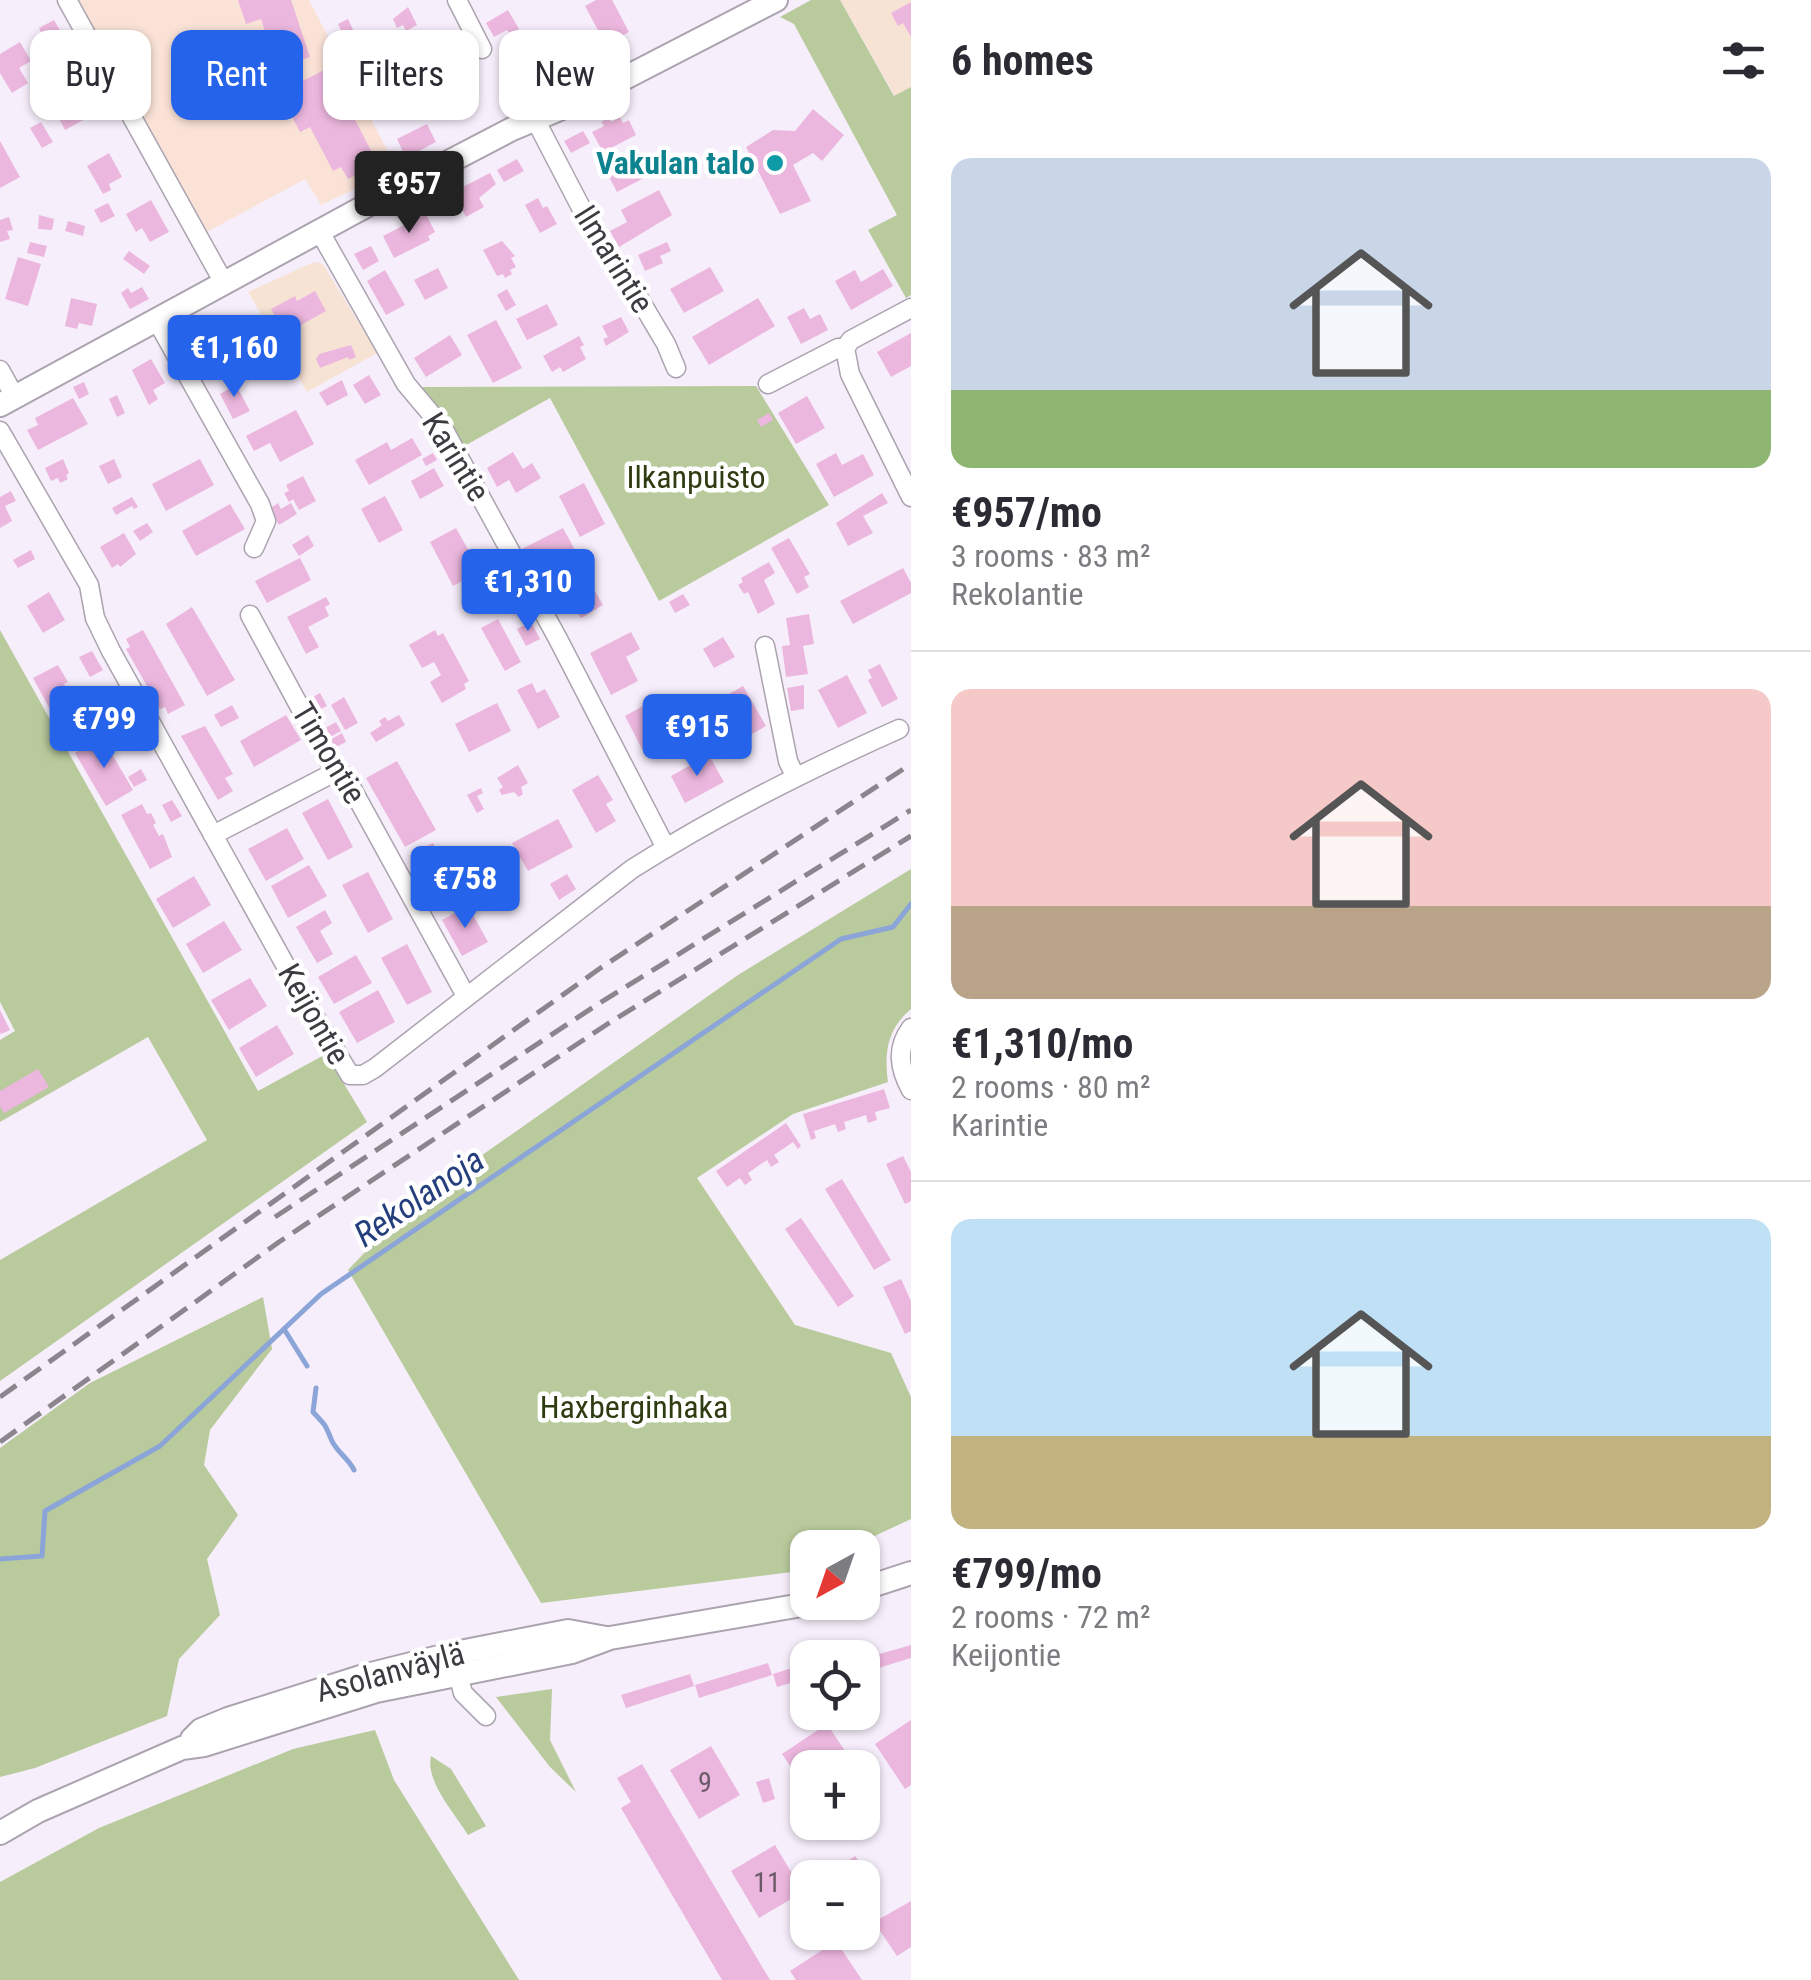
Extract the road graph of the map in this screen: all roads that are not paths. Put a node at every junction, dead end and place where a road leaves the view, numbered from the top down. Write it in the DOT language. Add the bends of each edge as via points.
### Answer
graph roads {
  1 [pos="68,0"];
  2 [pos="457,0"];
  3 [pos="776,0"];
  4 [pos="482,49"];
  5 [pos="536,121"];
  6 [pos="320,232"];
  7 [pos="224,283"];
  8 [pos="911,308"];
  9 [pos="157,321"];
  10 [pos="845,348"];
  11 [pos="676,368"];
  12 [pos="0,370"];
  13 [pos="768,384"];
  14 [pos="7,401"];
  15 [pos="0,430"];
  16 [pos="911,496"];
  17 [pos="254,548"];
  18 [pos="250,615"];
  19 [pos="765,646"];
  20 [pos="900,728"];
  21 [pos="335,772"];
  22 [pos="795,776"];
  23 [pos="214,835"];
  24 [pos="666,848"];
  25 [pos="466,996"];
  26 [pos="911,1028"];
  27 [pos="911,1090"];
  28 [pos="911,1572"];
  29 [pos="880,1583"];
  30 [pos="790,1607"];
  31 [pos="0,1832"];
  1 -- 7 [label="street"];
  2 -- 4 [label="street"];
  3 -- 5 [label="main road"];
  5 -- 6 [label="main road"];
  5 -- 11 [label="street, Ilmarintie" via="601,246 672,341"];
  6 -- 7 [label="main road"];
  6 -- 24 [label="street, Karintie" via="406,384 443,428"];
  7 -- 9 [label="main road"];
  8 -- 10 [label="street"];
  9 -- 14 [label="main road"];
  9 -- 17 [label="street" via="260,504 266,521"];
  10 -- 13 [label="street"];
  10 -- 16 [label="street" via="850,374"];
  12 -- 14 [label="street"];
  15 -- 23 [label="street, Keijontie" via="89,585 100,630"];
  18 -- 21 [label="street, Timontie"];
  19 -- 22 [label="street"];
  20 -- 22 [label="street, Keijontie"];
  21 -- 23 [label="street"];
  21 -- 25 [label="street, Timontie" via="345,776"];
  22 -- 24 [label="street, Keijontie"];
  23 -- 25 [label="street, Keijontie" via="350,1075 375,1068"];
  24 -- 25 [label="street, Keijontie"];
  26 -- 27 [label="street" via="900,1058"];
  28 -- 29 [label="main road"];
  30 -- 31 [label="main road, Asolanväylä" via="610,1638 572,1652 461,1666 182,1748"];
}
